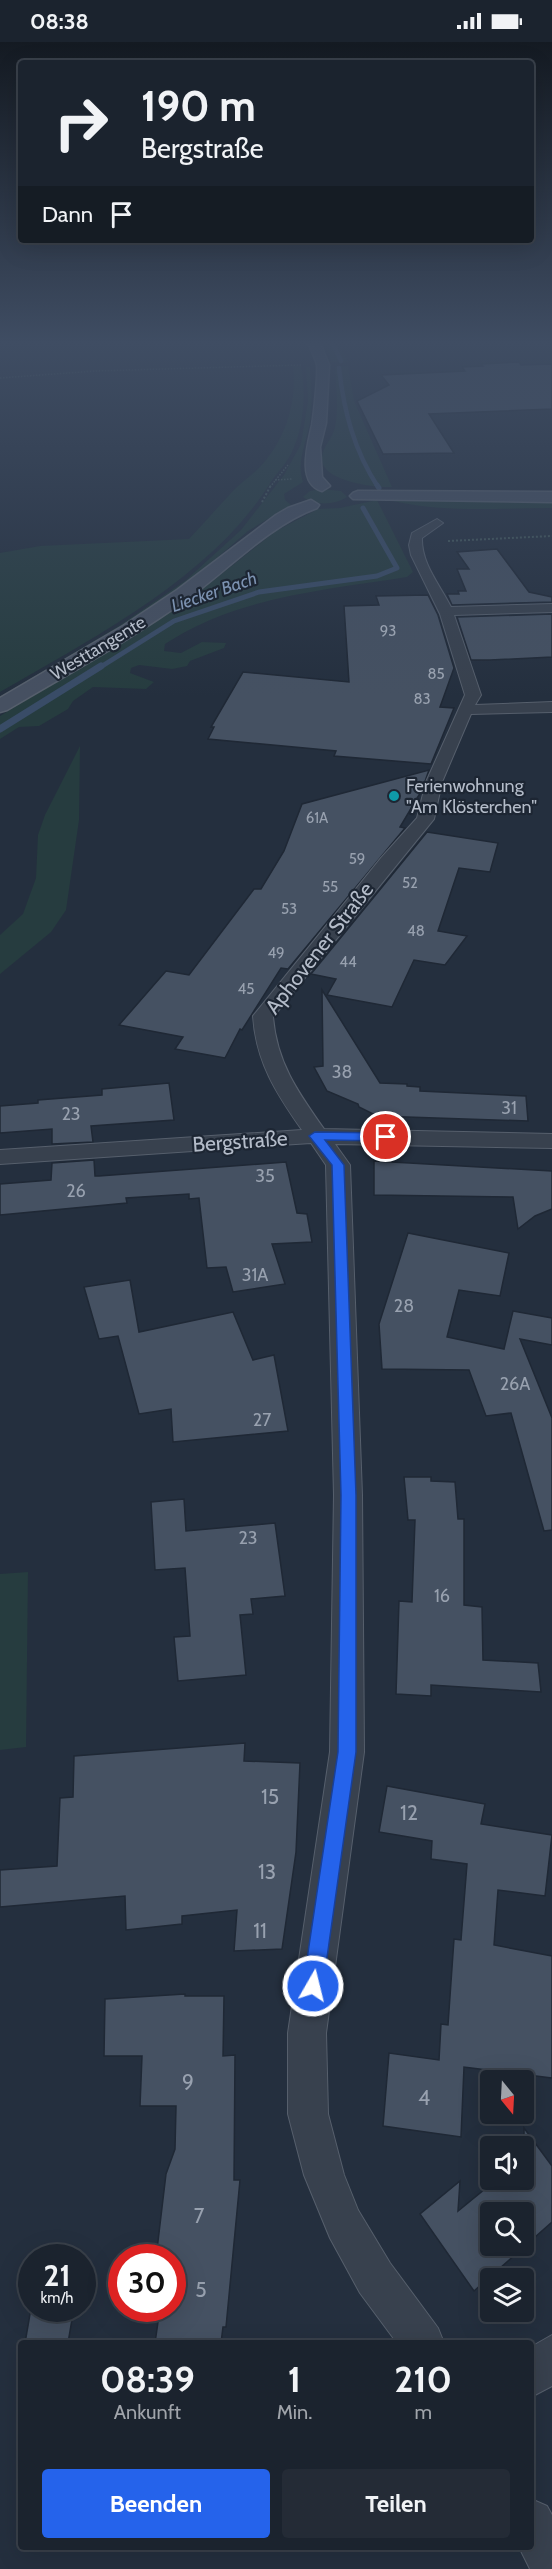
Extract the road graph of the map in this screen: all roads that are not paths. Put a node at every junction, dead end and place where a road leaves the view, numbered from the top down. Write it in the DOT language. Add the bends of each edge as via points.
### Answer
graph roads {
  1 [pos="314,461"];
  2 [pos="322,486"];
  3 [pos="552,497"];
  4 [pos="311,505"];
  5 [pos="330,507"];
  6 [pos="437,523"];
  7 [pos="552,608"];
  8 [pos="446,611"];
  9 [pos="0,706"];
  10 [pos="552,707"];
  11 [pos="465,710"];
  12 [pos="315,1136"];
  13 [pos="552,1141"];
  14 [pos="0,1157"];
  15 [pos="421,2340"];
  16 [pos="552,2357"];
  17 [pos="534,2372"];
  18 [pos="534,2529"];
  19 [pos="552,2564"];
  1 -- 2 [label="main road" via="315,478"];
  2 -- 3 [label="main road" via="355,492 352,500"];
  2 -- 4 [label="main road" via="299,492 298,501"];
  4 -- 5 [label="main road"];
  4 -- 9 [label="main road, Westtangente" via="282,518 129,630"];
  6 -- 8 [label="street, Aphovener Straße" via="416,536 415,543 424,571"];
  7 -- 8 [label="street"];
  8 -- 11 [label="street, Aphovener Straße" via="473,694"];
  10 -- 11 [label="street"];
  11 -- 12 [label="street, Aphovener Straße" via="434,782 425,819 263,1016 265,1042 285,1090"];
  12 -- 13 [label="street, Bergstraße"];
  12 -- 14 [label="street, Bergstraße"];
  12 -- 15 [label="street, Aphovener Straße" via="338,1165 348,1495 347,1752 307,2033 308,2114 324,2175 344,2224 375,2277"];
  16 -- 17 [label="street"];
  18 -- 19 [label="street"];
}
